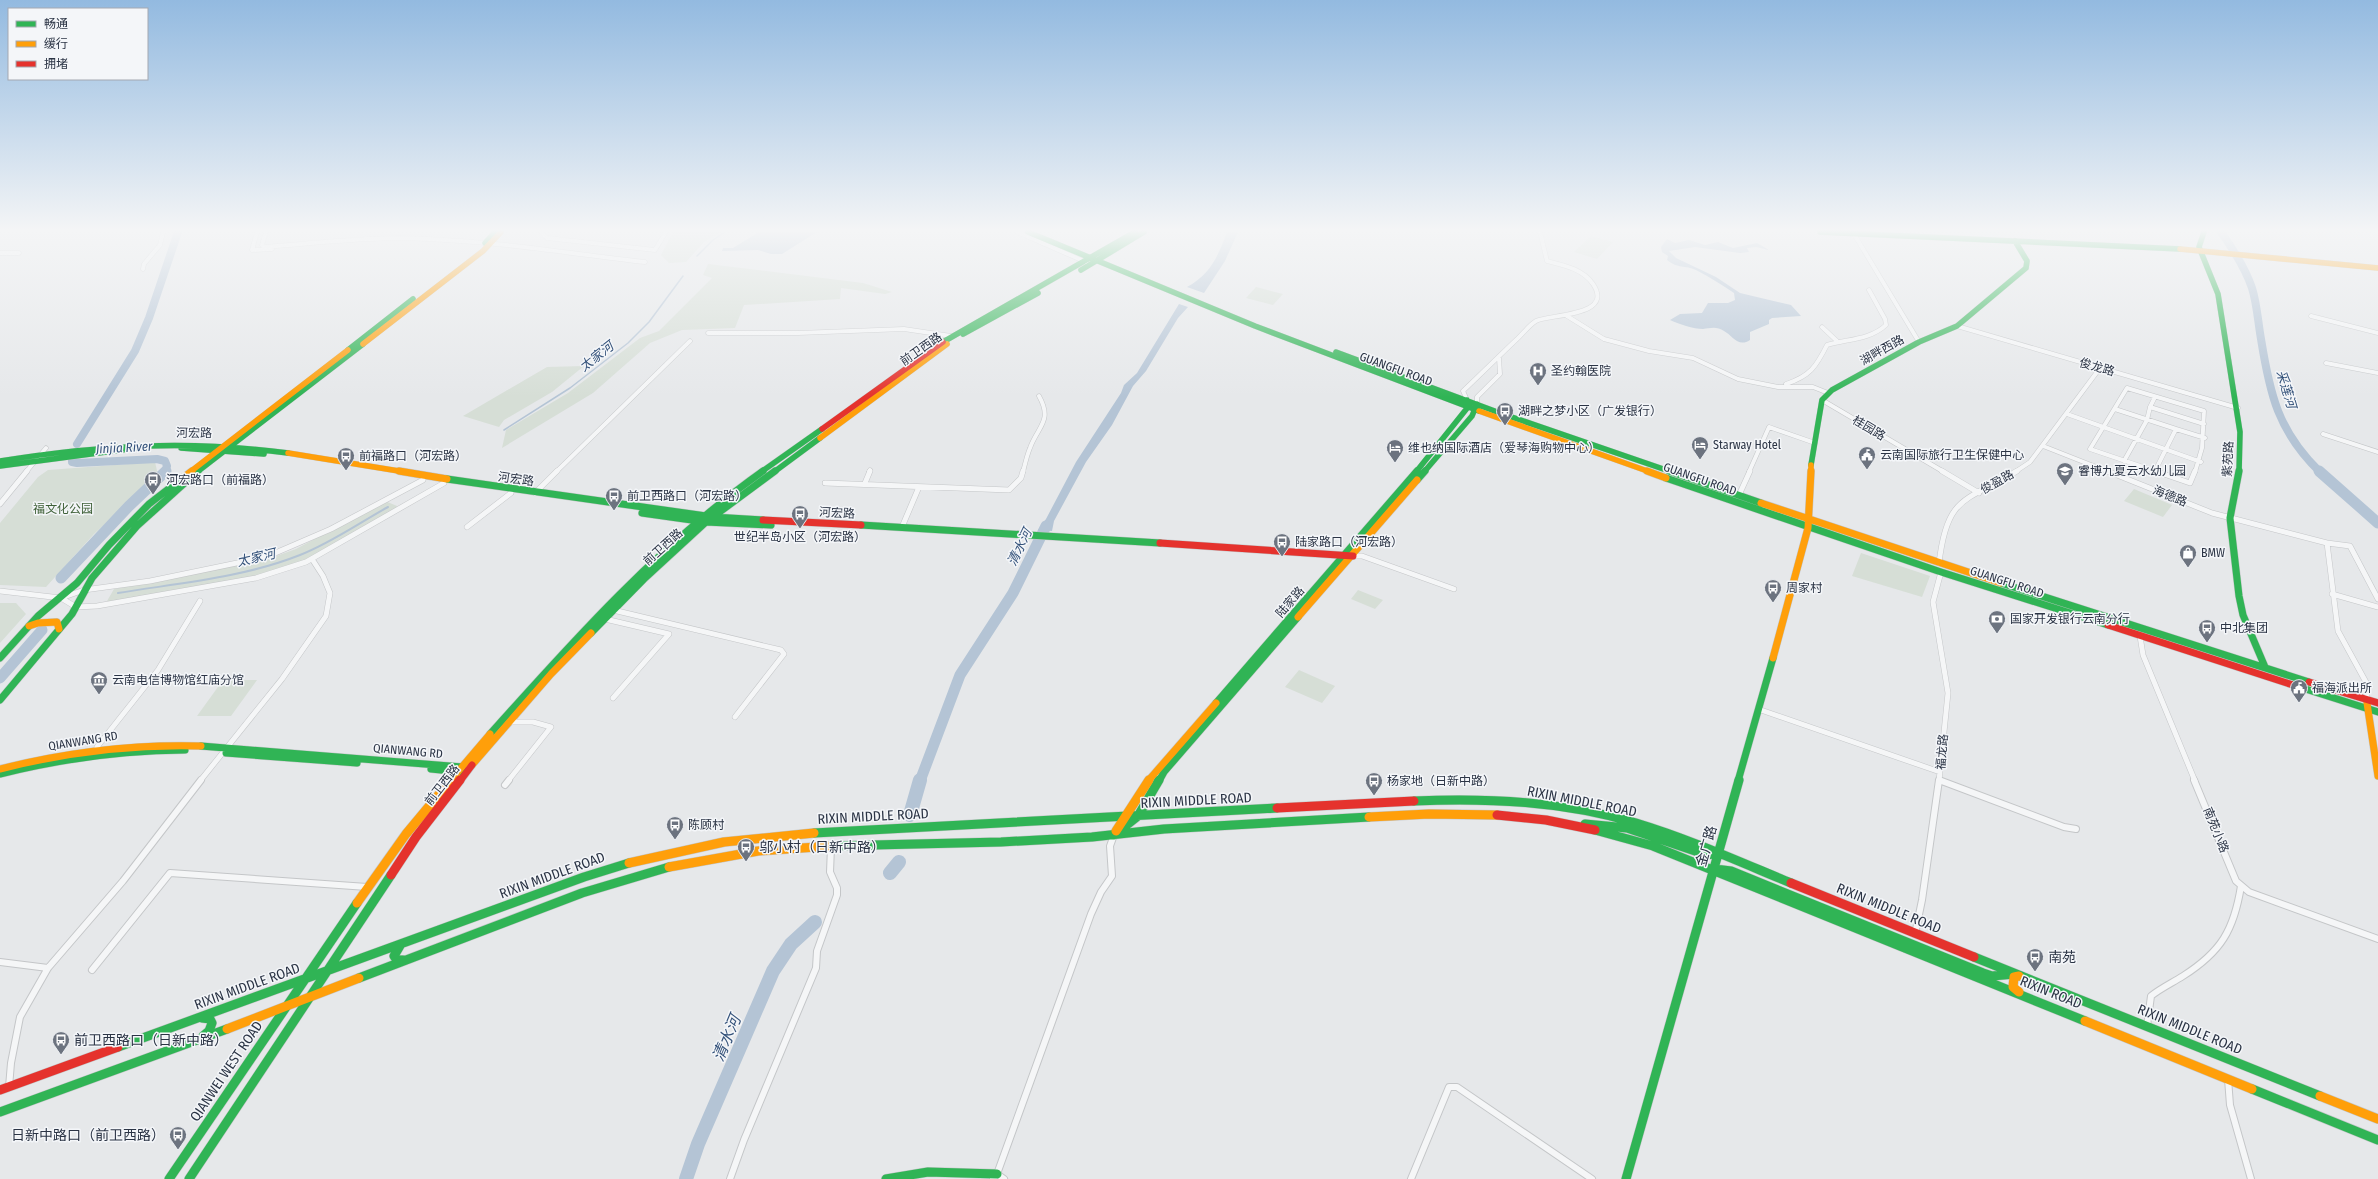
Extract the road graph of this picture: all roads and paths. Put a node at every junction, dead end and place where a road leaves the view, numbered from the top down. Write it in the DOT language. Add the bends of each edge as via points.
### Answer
graph roads {
  1 [pos="432,287"];
  2 [pos="1043,287"];
  3 [pos="1047,287"];
  4 [pos="1160,287"];
  5 [pos="1596,287"];
  6 [pos="1886,287"];
  7 [pos="2003,287"];
  8 [pos="2215,287"];
  9 [pos="1870,290"];
  10 [pos="1567,316"];
  11 [pos="2311,316"];
  12 [pos="1957,326"];
  13 [pos="1822,327"];
  14 [pos="708,333"];
  15 [pos="2378,333"];
  16 [pos="951,336"];
  17 [pos="690,341"];
  18 [pos="1838,342"];
  19 [pos="1919,342"];
  20 [pos="1499,358"];
  21 [pos="2326,363"];
  22 [pos="2100,368"];
  23 [pos="2378,373"];
  24 [pos="1778,387"];
  25 [pos="1828,394"];
  26 [pos="1039,396"];
  27 [pos="2155,396"];
  28 [pos="1822,400"];
  29 [pos="1467,404"];
  30 [pos="1476,407"];
  31 [pos="2150,407"];
  32 [pos="2238,408"];
  33 [pos="2115,409"];
  34 [pos="2066,414"];
  35 [pos="2147,420"];
  36 [pos="2204,424"];
  37 [pos="2104,428"];
  38 [pos="2176,429"];
  39 [pos="2322,434"];
  40 [pos="2205,438"];
  41 [pos="2136,440"];
  42 [pos="1814,443"];
  43 [pos="2043,446"];
  44 [pos="225,447"];
  45 [pos="44,450"];
  46 [pos="2166,451"];
  47 [pos="2378,452"];
  48 [pos="35,460"];
  49 [pos="0,461"];
  50 [pos="2124,461"];
  51 [pos="2201,462"];
  52 [pos="0,466"];
  53 [pos="870,470"];
  54 [pos="2155,471"];
  55 [pos="423,480"];
  56 [pos="444,483"];
  57 [pos="825,483"];
  58 [pos="865,483"];
  59 [pos="919,486"];
  60 [pos="511,493"];
  61 [pos="535,493"];
  62 [pos="1979,493"];
  63 [pos="1739,495"];
  64 [pos="0,504"];
  65 [pos="713,517"];
  66 [pos="2230,518"];
  67 [pos="704,520"];
  68 [pos="1807,520"];
  69 [pos="467,527"];
  70 [pos="902,527"];
  71 [pos="1808,528"];
  72 [pos="1030,536"];
  73 [pos="2327,543"];
  74 [pos="1347,557"];
  75 [pos="312,559"];
  76 [pos="1938,563"];
  77 [pos="1941,572"];
  78 [pos="1454,589"];
  79 [pos="84,590"];
  80 [pos="0,591"];
  81 [pos="2332,594"];
  82 [pos="60,598"];
  83 [pos="2378,599"];
  84 [pos="200,601"];
  85 [pos="76,607"];
  86 [pos="2378,607"];
  87 [pos="611,609"];
  88 [pos="605,619"];
  89 [pos="28,627"];
  90 [pos="59,629"];
  91 [pos="2140,636"];
  92 [pos="0,658"];
  93 [pos="2265,668"];
  94 [pos="613,698"];
  95 [pos="0,700"];
  96 [pos="2367,700"];
  97 [pos="2378,703"];
  98 [pos="1758,709"];
  99 [pos="2367,709"];
  100 [pos="2378,712"];
  101 [pos="734,717"];
  102 [pos="510,722"];
  103 [pos="97,748"];
  104 [pos="224,750"];
  105 [pos="0,769"];
  106 [pos="462,771"];
  107 [pos="1940,772"];
  108 [pos="0,774"];
  109 [pos="2378,776"];
  110 [pos="1939,780"];
  111 [pos="505,785"];
  112 [pos="1575,810"];
  113 [pos="1124,816"];
  114 [pos="1138,816"];
  115 [pos="1575,824"];
  116 [pos="2076,829"];
  117 [pos="1114,835"];
  118 [pos="830,847"];
  119 [pos="1718,853"];
  120 [pos="1713,870"];
  121 [pos="2241,886"];
  122 [pos="368,888"];
  123 [pos="1915,934"];
  124 [pos="2378,939"];
  125 [pos="404,942"];
  126 [pos="407,960"];
  127 [pos="0,962"];
  128 [pos="48,968"];
  129 [pos="92,970"];
  130 [pos="326,970"];
  131 [pos="2023,976"];
  132 [pos="306,978"];
  133 [pos="2020,993"];
  134 [pos="308,998"];
  135 [pos="285,1006"];
  136 [pos="197,1018"];
  137 [pos="2147,1026"];
  138 [pos="196,1040"];
  139 [pos="2228,1078"];
  140 [pos="9,1087"];
  141 [pos="0,1090"];
  142 [pos="0,1112"];
  143 [pos="2378,1119"];
  144 [pos="2378,1140"];
  145 [pos="995,1176"];
  146 [pos="169,1179"];
  147 [pos="189,1179"];
  148 [pos="730,1179"];
  149 [pos="886,1179"];
  150 [pos="1004,1179"];
  151 [pos="1411,1179"];
  152 [pos="1592,1179"];
  153 [pos="1626,1179"];
  154 [pos="2251,1179"];
  1 -- 44 [label="street"];
  2 -- 16 [label="street, 前卫西路"];
  3 -- 65 [label="street, 前卫西路" via="941,348"];
  4 -- 29 [label="street, GUANGFU ROAD" via="1255,326"];
  5 -- 10 [label="street" via="1596,300 1591,306"];
  6 -- 19 [label="street"];
  7 -- 12 [label="street, 湖畔西路"];
  8 -- 32 [label="street, 紫苑路"];
  9 -- 18 [label="street" via="1886,325 1857,339"];
  10 -- 20 [label="street" via="1536,321"];
  10 -- 24 [label="street" via="1593,334 1604,338 1656,352 1686,356 1738,379"];
  11 -- 15 [label="street"];
  12 -- 19 [label="street, 湖畔西路"];
  12 -- 22 [label="street, 俊龙路"];
  13 -- 18 [label="street"];
  14 -- 16 [label="street" via="826,332 904,328 926,329"];
  16 -- 67 [label="street, 前卫西路" via="864,397"];
  17 -- 61 [label="street"];
  18 -- 24 [label="street" via="1826,345 1821,360 1808,375"];
  19 -- 25 [label="street, 湖畔西路"];
  20 -- 29 [label="street" via="1463,391"];
  20 -- 30 [label="street" via="1500,374 1477,397"];
  21 -- 23 [label="street"];
  22 -- 32 [label="street, 俊龙路"];
  22 -- 34 [label="street, 俊盈路"];
  24 -- 25 [label="street" via="1813,387"];
  25 -- 28 [label="street, 湖畔西路"];
  26 -- 59 [label="street" via="1045,408 1044,424 1030,447 1021,478 1009,490"];
  27 -- 31 [label="street"];
  27 -- 33 [label="street" via="2127,388"];
  27 -- 36 [label="street" via="2204,411"];
  28 -- 42 [label="street"];
  28 -- 62 [label="street, 桂园路"];
  29 -- 30 [label="street, GUANGFU ROAD"];
  29 -- 74 [label="street, 陆家路" via="1442,442"];
  30 -- 63 [label="street, GUANGFU ROAD"];
  30 -- 71 [label="street, GUANGFU ROAD"];
  30 -- 74 [label="street, 陆家路"];
  31 -- 35 [label="street"];
  31 -- 36 [label="street"];
  32 -- 66 [label="street, 紫苑路" via="2241,454"];
  33 -- 35 [label="street"];
  33 -- 37 [label="street"];
  34 -- 37 [label="street"];
  34 -- 43 [label="street, 俊盈路"];
  35 -- 38 [label="street"];
  35 -- 41 [label="street"];
  36 -- 40 [label="street"];
  37 -- 41 [label="street"];
  37 -- 50 [label="street" via="2090,449"];
  38 -- 40 [label="street"];
  38 -- 46 [label="street"];
  39 -- 47 [label="street"];
  40 -- 51 [label="street"];
  41 -- 46 [label="street"];
  41 -- 50 [label="street"];
  42 -- 63 [label="street" via="1778,428 1768,427"];
  42 -- 68 [label="street"];
  43 -- 62 [label="street, 俊盈路" via="2025,467"];
  43 -- 66 [label="street, 海德路"];
  44 -- 45 [label="street, 河宏路" via="200,443 120,444"];
  44 -- 48 [label="street, 河宏路" via="139,448"];
  44 -- 55 [label="street, 河宏路"];
  44 -- 61 [label="street, 河宏路"];
  44 -- 79 [label="street" via="137,526"];
  44 -- 82 [label="street" via="149,504 77,583"];
  45 -- 48 [label="street"];
  45 -- 49 [label="street, 河宏路"];
  46 -- 51 [label="street"];
  46 -- 54 [label="street"];
  48 -- 52 [label="street, 河宏路"];
  48 -- 64 [label="street"];
  50 -- 54 [label="street"];
  51 -- 54 [label="street" via="2190,484"];
  53 -- 58 [label="street"];
  55 -- 56 [label="street, 河宏路"];
  55 -- 79 [label="street" via="318,535 266,557 150,581"];
  56 -- 60 [label="street, 河宏路"];
  56 -- 75 [label="street"];
  57 -- 58 [label="street"];
  58 -- 59 [label="street"];
  59 -- 70 [label="street"];
  60 -- 67 [label="street, 河宏路"];
  60 -- 69 [label="street"];
  61 -- 67 [label="street, 河宏路"];
  62 -- 76 [label="street, 俊盈路" via="1957,506 1949,515"];
  63 -- 68 [label="street, GUANGFU ROAD"];
  65 -- 67 [label="street, 前卫西路"];
  65 -- 70 [label="street, 河宏路"];
  66 -- 73 [label="street, 海德路"];
  66 -- 93 [label="street, 紫苑路" via="2240,605"];
  67 -- 72 [label="street, 河宏路"];
  67 -- 87 [label="street, 前卫西路"];
  68 -- 71 [label="street, 金广路"];
  68 -- 76 [label="street, GUANGFU ROAD"];
  70 -- 72 [label="street, 河宏路"];
  71 -- 77 [label="street, GUANGFU ROAD"];
  71 -- 98 [label="street, 金广路"];
  72 -- 74 [label="street"];
  73 -- 81 [label="street"];
  73 -- 83 [label="street, 海德路" via="2350,546"];
  74 -- 78 [label="street" via="1362,556"];
  74 -- 113 [label="street, 陆家路" via="1160,768"];
  74 -- 114 [label="street, 陆家路" via="1164,772"];
  75 -- 85 [label="street" via="249,579 124,603"];
  75 -- 104 [label="street" via="330,593 326,616 282,679"];
  76 -- 93 [label="street, GUANGFU ROAD"];
  77 -- 91 [label="street, GUANGFU ROAD"];
  77 -- 107 [label="street, 福龙路" via="1933,602 1948,693"];
  79 -- 82 [label="street"];
  79 -- 85 [label="street"];
  80 -- 82 [label="street"];
  81 -- 86 [label="street"];
  81 -- 96 [label="street" via="2338,631 2367,684"];
  82 -- 85 [label="street"];
  82 -- 89 [label="street"];
  84 -- 103 [label="street" via="158,670"];
  85 -- 90 [label="street"];
  87 -- 88 [label="street, 前卫西路"];
  87 -- 101 [label="street" via="781,650 784,654"];
  87 -- 106 [label="street, 前卫西路" via="544,673"];
  88 -- 94 [label="street" via="669,634"];
  88 -- 102 [label="street, 前卫西路" via="551,674"];
  89 -- 90 [label="street" via="38,623 57,622"];
  89 -- 92 [label="street"];
  90 -- 95 [label="street"];
  91 -- 99 [label="street, GUANGFU ROAD"];
  91 -- 121 [label="street, 南苑小路" via="2144,655 2236,881"];
  93 -- 96 [label="street, GUANGFU ROAD"];
  96 -- 97 [label="street, GUANGFU ROAD"];
  96 -- 99 [label="street"];
  98 -- 107 [label="street"];
  98 -- 119 [label="street, 金广路"];
  99 -- 100 [label="street, GUANGFU ROAD"];
  99 -- 109 [label="street"];
  102 -- 106 [label="street, 前卫西路"];
  102 -- 111 [label="street" via="533,722 551,727"];
  103 -- 104 [label="street, QIANWANG RD" via="148,745"];
  103 -- 105 [label="street, QIANWANG RD"];
  104 -- 106 [label="street, QIANWANG RD"];
  104 -- 108 [label="street, QIANWANG RD" via="122,751 44,763"];
  104 -- 128 [label="street" via="123,881"];
  106 -- 122 [label="street, 前卫西路" via="406,834"];
  106 -- 130 [label="street, 前卫西路"];
  107 -- 110 [label="street, 福龙路"];
  110 -- 116 [label="street" via="2064,827"];
  110 -- 123 [label="street, 福龙路"];
  112 -- 114 [label="street, RIXIN MIDDLE ROAD" via="1521,802 1426,800"];
  112 -- 115 [label="street" via="1584,817 1584,821"];
  112 -- 119 [label="street, RIXIN MIDDLE ROAD" via="1633,823"];
  113 -- 114 [label="street, RIXIN MIDDLE ROAD"];
  113 -- 117 [label="street, 陆家路"];
  113 -- 125 [label="street, RIXIN MIDDLE ROAD" via="759,836 618,865"];
  114 -- 117 [label="street"];
  115 -- 117 [label="street, RIXIN MIDDLE ROAD" via="1522,816 1430,814 1164,829"];
  115 -- 119 [label="street" via="1616,825 1707,855"];
  115 -- 120 [label="street, RIXIN MIDDLE ROAD" via="1653,846"];
  117 -- 118 [label="street, RIXIN MIDDLE ROAD" via="1001,842"];
  117 -- 145 [label="street" via="1110,846 1112,876 1101,892 1089,921"];
  118 -- 126 [label="street, RIXIN MIDDLE ROAD" via="758,851 668,867 582,893"];
  118 -- 148 [label="street" via="830,872 837,888 816,951 816,968"];
  119 -- 120 [label="street, 金广路"];
  119 -- 123 [label="street, RIXIN MIDDLE ROAD"];
  120 -- 131 [label="street" via="1718,868 1731,871 1992,976"];
  120 -- 133 [label="street, RIXIN ROAD"];
  120 -- 153 [label="street, 金广路"];
  121 -- 124 [label="street, 南苑小路" via="2257,896"];
  121 -- 137 [label="street" via="2233,928 2206,960 2150,996"];
  122 -- 129 [label="street" via="170,873"];
  122 -- 132 [label="street, 前卫西路"];
  123 -- 131 [label="street, RIXIN MIDDLE ROAD"];
  125 -- 126 [label="street" via="396,948 394,956 397,960"];
  125 -- 130 [label="street, RIXIN MIDDLE ROAD"];
  126 -- 134 [label="street, RIXIN MIDDLE ROAD"];
  127 -- 128 [label="street"];
  128 -- 140 [label="street" via="20,1017"];
  130 -- 132 [label="street, RIXIN MIDDLE ROAD"];
  130 -- 134 [label="street, 前卫西路"];
  131 -- 133 [label="street" via="2014,977 2012,981"];
  131 -- 137 [label="street, RIXIN MIDDLE ROAD"];
  132 -- 135 [label="street, QIANWEI WEST ROAD"];
  132 -- 136 [label="street, RIXIN MIDDLE ROAD"];
  133 -- 139 [label="street, RIXIN ROAD"];
  134 -- 135 [label="street, RIXIN MIDDLE ROAD"];
  134 -- 147 [label="street"];
  135 -- 138 [label="street, RIXIN MIDDLE ROAD"];
  135 -- 146 [label="street, QIANWEI WEST ROAD"];
  136 -- 138 [label="street" via="207,1018 212,1023 209,1031"];
  136 -- 140 [label="street, RIXIN MIDDLE ROAD"];
  137 -- 143 [label="street, RIXIN MIDDLE ROAD"];
  138 -- 142 [label="street, RIXIN MIDDLE ROAD"];
  139 -- 144 [label="street, RIXIN ROAD"];
  139 -- 154 [label="street" via="2230,1105"];
  140 -- 141 [label="street, RIXIN MIDDLE ROAD"];
  145 -- 149 [label="street" via="928,1172"];
  145 -- 150 [label="street"];
  151 -- 152 [label="street" via="1450,1087 1457,1087"];
}
